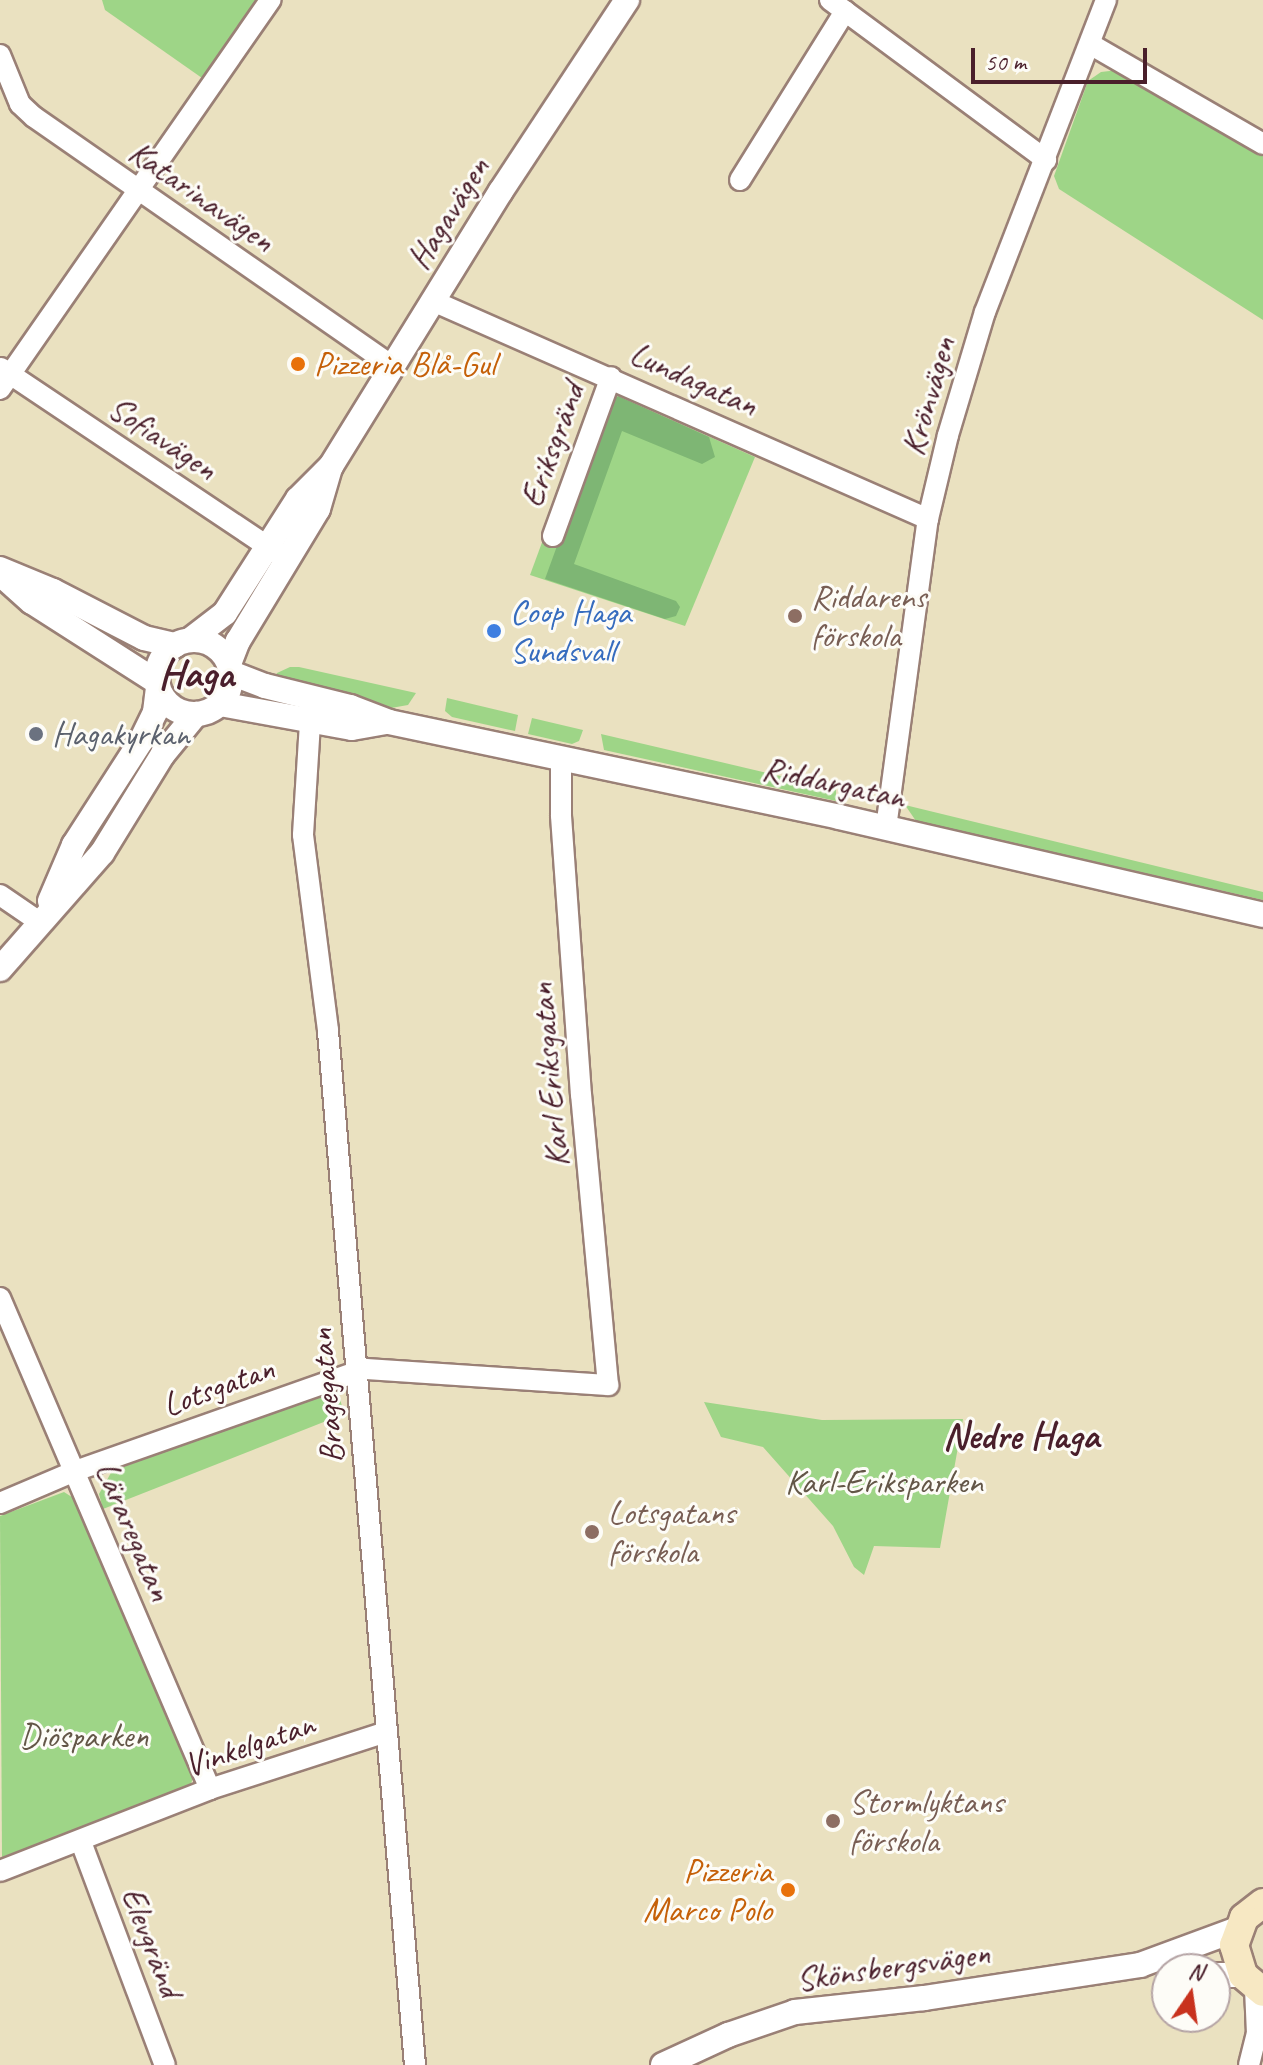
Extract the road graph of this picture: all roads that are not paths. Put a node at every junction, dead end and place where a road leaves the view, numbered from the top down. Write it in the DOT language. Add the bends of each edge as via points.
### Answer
graph roads {
  1 [pos="270,0"];
  2 [pos="627,0"];
  3 [pos="1106,0"];
  4 [pos="838,6"];
  5 [pos="1090,44"];
  6 [pos="0,55"];
  7 [pos="1263,144"];
  8 [pos="1046,160"];
  9 [pos="740,180"];
  10 [pos="136,190"];
  11 [pos="433,301"];
  12 [pos="394,367"];
  13 [pos="3,377"];
  14 [pos="611,377"];
  15 [pos="331,466"];
  16 [pos="928,519"];
  17 [pos="553,536"];
  18 [pos="269,547"];
  19 [pos="290,561"];
  20 [pos="0,572"];
  21 [pos="183,642"];
  22 [pos="230,669"];
  23 [pos="158,685"];
  24 [pos="220,704"];
  25 [pos="196,714"];
  26 [pos="389,722"];
  27 [pos="310,723"];
  28 [pos="561,759"];
  29 [pos="886,828"];
  30 [pos="0,895"];
  31 [pos="1263,915"];
  32 [pos="41,923"];
  33 [pos="0,969"];
  34 [pos="0,1298"];
  35 [pos="356,1371"];
  36 [pos="608,1385"];
  37 [pos="75,1471"];
  38 [pos="0,1503"];
  39 [pos="386,1732"];
  40 [pos="210,1789"];
  41 [pos="81,1842"];
  42 [pos="0,1871"];
  43 [pos="1263,1902"];
  44 [pos="1238,1929"];
  45 [pos="1140,1965"];
  46 [pos="1151,1967"];
  47 [pos="1244,1982"];
  48 [pos="165,2065"];
  49 [pos="415,2065"];
  50 [pos="663,2065"];
  51 [pos="1249,2065"];
  1 -- 10 [label="street"];
  2 -- 11 [label="street, Hagavägen"];
  3 -- 5 [label="street, Krönvägen"];
  4 -- 8 [label="street"];
  4 -- 9 [label="street"];
  5 -- 7 [label="street"];
  5 -- 8 [label="street, Krönvägen"];
  6 -- 10 [label="street, Katarinavägen" via="20,104"];
  8 -- 16 [label="street, Krönvägen" via="985,312"];
  10 -- 12 [label="street, Katarinavägen"];
  10 -- 13 [label="street"];
  11 -- 12 [label="street, Hagavägen"];
  11 -- 14 [label="street, Lundagatan"];
  12 -- 15 [label="street, Hagavägen"];
  13 -- 18 [label="street, Sofiavägen"];
  14 -- 16 [label="street, Lundagatan"];
  14 -- 17 [label="street, Eriksgränd"];
  15 -- 18 [label="street, Hagavägen" via="298,499"];
  15 -- 19 [label="street, Hagavägen" via="318,509"];
  16 -- 29 [label="street, Krönvägen"];
  18 -- 19 [label="street, Sofiavägen"];
  18 -- 21 [label="street, Hagavägen" via="225,613"];
  19 -- 22 [label="street, Hagavägen" via="238,641"];
  20 -- 21 [label="street" via="53,591 144,638"];
  20 -- 23 [label="street" via="32,602"];
  21 -- 22 [label="street" via="213,645"];
  21 -- 23 [label="street" via="162,659"];
  22 -- 24 [label="street" via="228,693"];
  22 -- 26 [label="street, Riddargatan" via="265,686"];
  23 -- 25 [label="street" via="173,708"];
  23 -- 32 [label="street" via="155,712 141,741 74,845"];
  24 -- 25 [label="street"];
  24 -- 27 [label="street, Riddargatan"];
  25 -- 32 [label="street" via="163,754 102,853"];
  26 -- 27 [label="street, Riddargatan" via="352,728"];
  26 -- 28 [label="street, Riddargatan"];
  27 -- 35 [label="street, Bragegatan" via="303,835 328,1031"];
  28 -- 29 [label="street, Riddargatan"];
  28 -- 36 [label="street, Karl Eriksgatan" via="579,1064"];
  29 -- 31 [label="street, Riddargatan"];
  30 -- 32 [label="street"];
  32 -- 33 [label="street"];
  34 -- 37 [label="street, Läraregatan"];
  35 -- 36 [label="street, Lotsgatan"];
  35 -- 37 [label="street, Lotsgatan"];
  35 -- 39 [label="street, Bragegatan"];
  37 -- 38 [label="street, Lotsgatan"];
  37 -- 40 [label="street, Läraregatan"];
  39 -- 40 [label="street, Vinkelgatan"];
  39 -- 49 [label="street, Bragegatan"];
  40 -- 41 [label="street, Vinkelgatan"];
  41 -- 42 [label="street, Vinkelgatan"];
  41 -- 48 [label="street, Elevgränd"];
  43 -- 44 [label="main road"];
  44 -- 45 [label="street, Skönsbergsvägen"];
  44 -- 47 [label="main road" via="1234,1945"];
  45 -- 46 [label="street, Skönsbergsvägen"];
  45 -- 50 [label="street, Skönsbergsvägen" via="795,2012"];
  47 -- 51 [label="street" via="1257,2034"];
}
